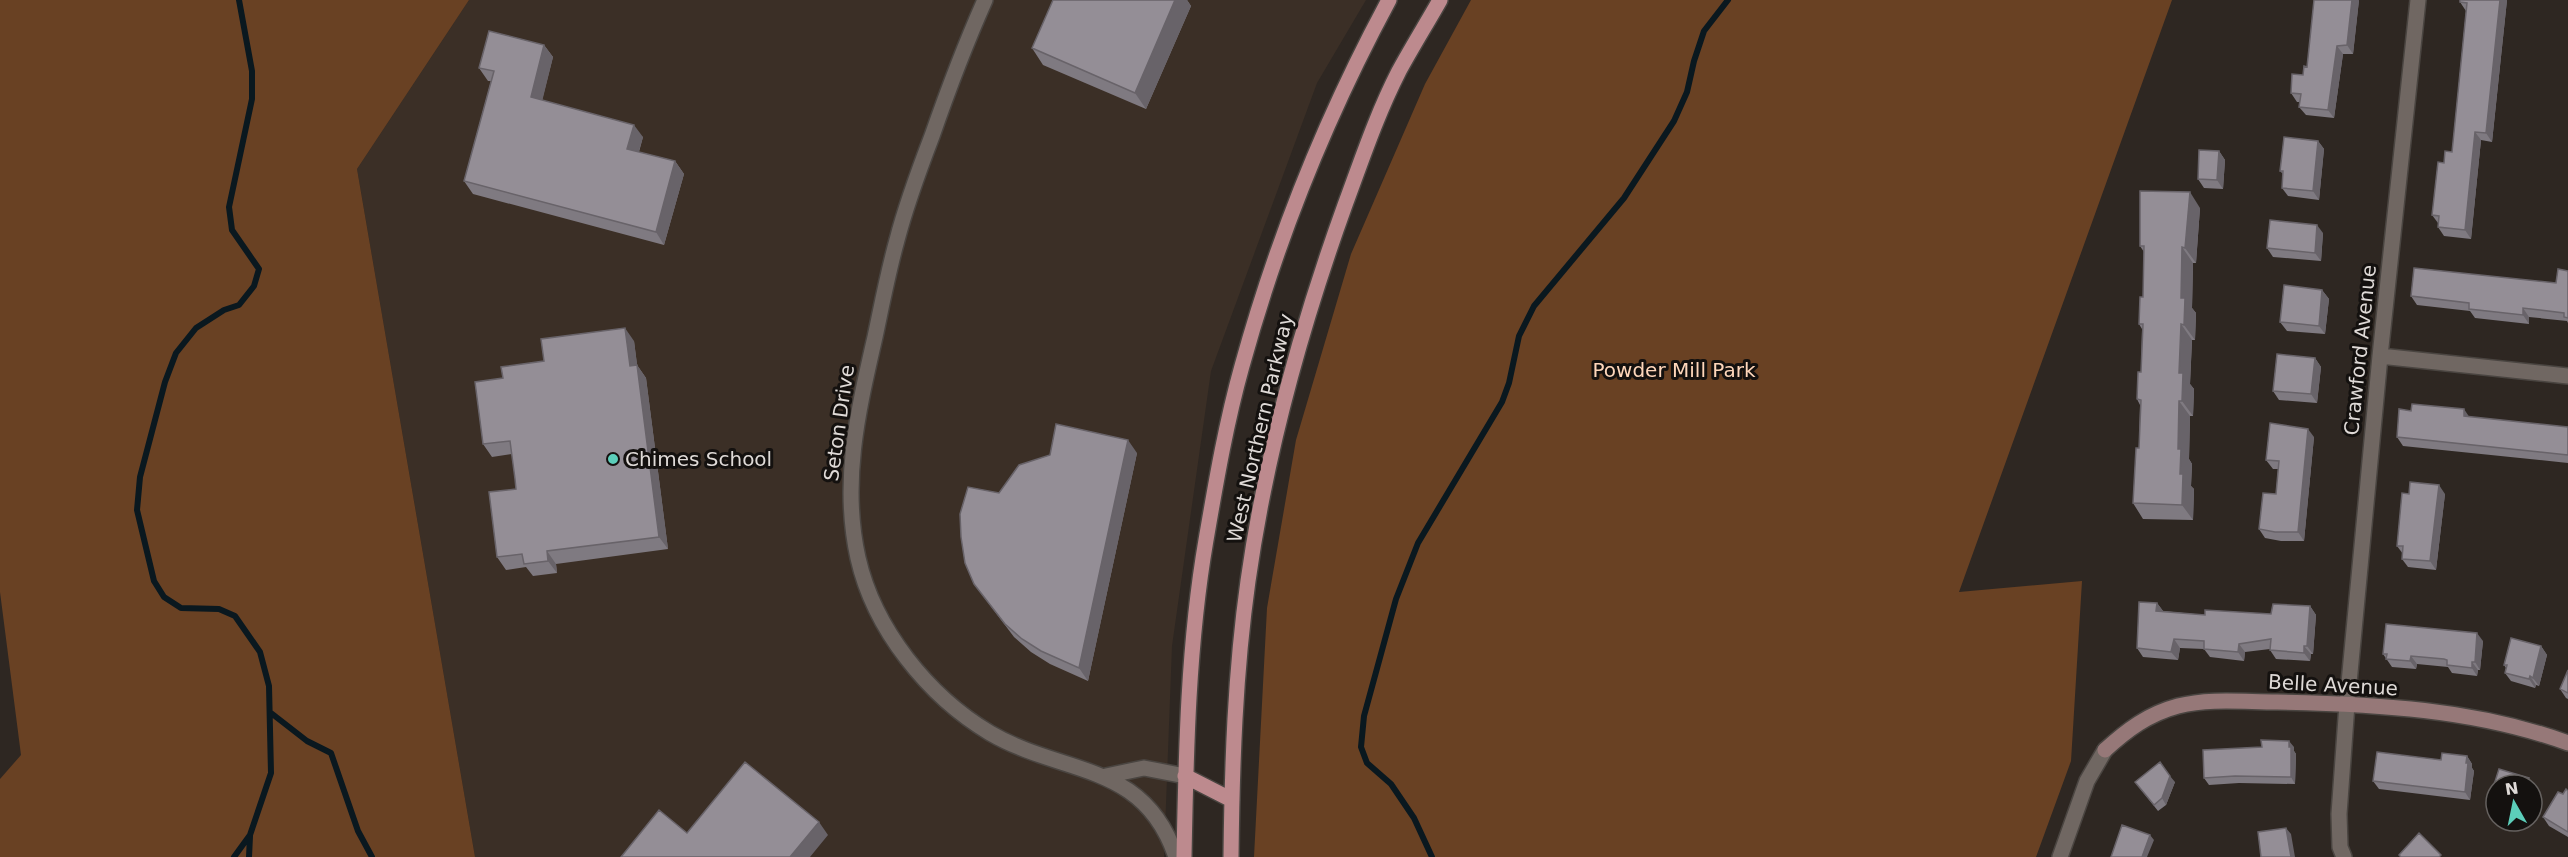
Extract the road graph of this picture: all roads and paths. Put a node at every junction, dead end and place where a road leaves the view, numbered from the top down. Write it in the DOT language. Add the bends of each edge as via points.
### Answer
graph roads {
  1 [pos="985,0"];
  2 [pos="1389,0"];
  3 [pos="1440,0"];
  4 [pos="2418,0"];
  5 [pos="2380,356"];
  6 [pos="2568,376"];
  7 [pos="2347,704"];
  8 [pos="2568,743"];
  9 [pos="1106,776"];
  10 [pos="1185,776"];
  11 [pos="1232,800"];
  12 [pos="1176,857"];
  13 [pos="1184,857"];
  14 [pos="1231,857"];
  15 [pos="2060,857"];
  16 [pos="2343,857"];
  1 -- 9 [label="street, Seton Drive" via="897,238 862,391 849,471 851,519 858,560 879,614 928,682 965,717 1025,751"];
  2 -- 10 [label="main road, West Northern Parkway" via="1353,68 1293,207 1241,368 1205,542"];
  3 -- 11 [label="main road, West Northern Parkway" via="1399,71 1363,151 1285,396 1248,581 1236,704"];
  4 -- 5 [label="street, Crawford Avenue"];
  5 -- 6 [label="street"];
  5 -- 7 [label="street, Crawford Avenue"];
  7 -- 8 [label="street, Belle Avenue" via="2496,721"];
  7 -- 15 [label="street, Belle Avenue" via="2210,701 2179,706 2142,720 2105,750 2087,781"];
  7 -- 16 [label="street, Crawford Avenue" via="2338,814"];
  9 -- 10 [label="street, Seton Drive" via="1144,768"];
  9 -- 12 [label="street, Seton Drive" via="1148,806 1161,822"];
  10 -- 11 [label="main road"];
  10 -- 13 [label="main road, West Northern Parkway"];
  11 -- 14 [label="main road, West Northern Parkway"];
}
